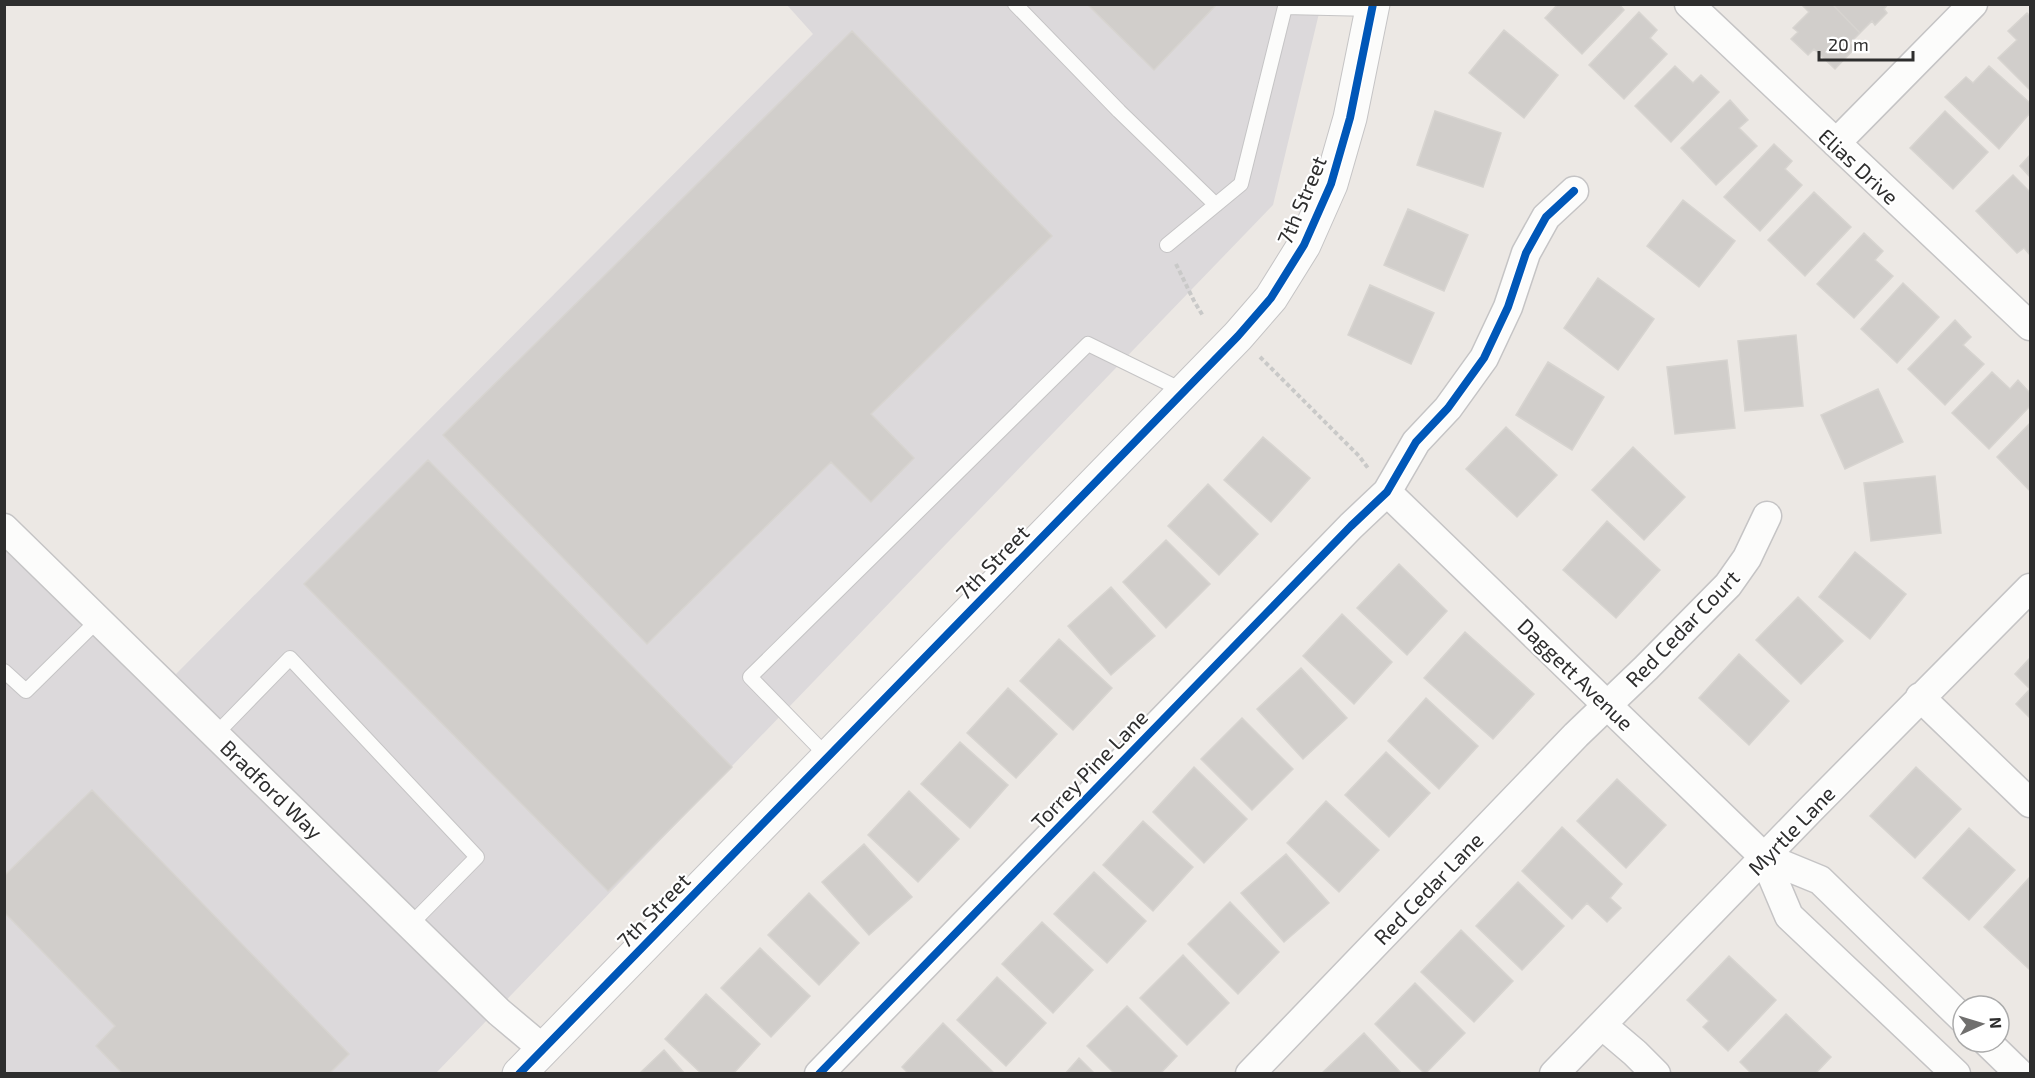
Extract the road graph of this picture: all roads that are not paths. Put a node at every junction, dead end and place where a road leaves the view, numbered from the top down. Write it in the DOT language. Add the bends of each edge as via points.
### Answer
graph roads {
  1 [pos="1015,4"];
  2 [pos="1689,4"];
  3 [pos="1974,4"];
  4 [pos="1373,7"];
  5 [pos="1836,143"];
  6 [pos="1574,191"];
  7 [pos="1216,206"];
  8 [pos="1167,245"];
  9 [pos="2030,326"];
  10 [pos="1184,391"];
  11 [pos="1387,492"];
  12 [pos="1767,516"];
  13 [pos="4,528"];
  14 [pos="2031,588"];
  15 [pos="98,620"];
  16 [pos="4,671"];
  17 [pos="1920,698"];
  18 [pos="1608,705"];
  19 [pos="216,734"];
  20 [pos="828,757"];
  21 [pos="2031,803"];
  22 [pos="1764,857"];
  23 [pos="410,925"];
  24 [pos="1951,1007"];
  25 [pos="1602,1025"];
  26 [pos="543,1049"];
  27 [pos="1999,1054"];
  28 [pos="519,1074"];
  29 [pos="819,1074"];
  30 [pos="1250,1074"];
  31 [pos="1554,1074"];
  32 [pos="1656,1074"];
  33 [pos="1956,1074"];
  34 [pos="2020,1074"];
  1 -- 7 [label="lane"];
  2 -- 5 [label="street, Elias Drive"];
  3 -- 5 [label="street"];
  4 -- 7 [label="lane" via="1285,7 1241,184"];
  4 -- 10 [label="street, 7th Street" via="1350,118 1331,184 1304,245 1271,298"];
  5 -- 9 [label="street, Elias Drive"];
  6 -- 11 [label="street, Torrey Pine Lane" via="1546,217 1526,253 1508,307 1484,358 1448,408 1416,442"];
  7 -- 8 [label="lane"];
  10 -- 20 [label="street, 7th Street"];
  10 -- 20 [label="lane" via="1088,344 750,676"];
  11 -- 18 [label="street, Daggett Avenue"];
  11 -- 29 [label="street, Torrey Pine Lane"];
  12 -- 18 [label="street, Red Cedar Court" via="1747,558 1728,585"];
  13 -- 15 [label="street, Bradford Way"];
  14 -- 17 [label="street, Myrtle Lane"];
  15 -- 16 [label="lane" via="26,691"];
  15 -- 19 [label="street, Bradford Way"];
  17 -- 21 [label="street"];
  17 -- 22 [label="street, Myrtle Lane"];
  18 -- 22 [label="street, Daggett Avenue"];
  18 -- 30 [label="street, Red Cedar Lane"];
  19 -- 23 [label="street, Bradford Way"];
  19 -- 23 [label="lane" via="290,658 477,857"];
  20 -- 26 [label="street, 7th Street"];
  22 -- 24 [label="street, Daggett Avenue" via="1820,880"];
  22 -- 25 [label="street, Myrtle Lane"];
  22 -- 33 [label="street, Daggett Avenue" via="1789,916"];
  23 -- 26 [label="street, Bradford Way"];
  25 -- 31 [label="street, Myrtle Lane"];
  25 -- 32 [label="street"];
  26 -- 28 [label="street, 7th Street"];
  27 -- 34 [label="street"];
}
